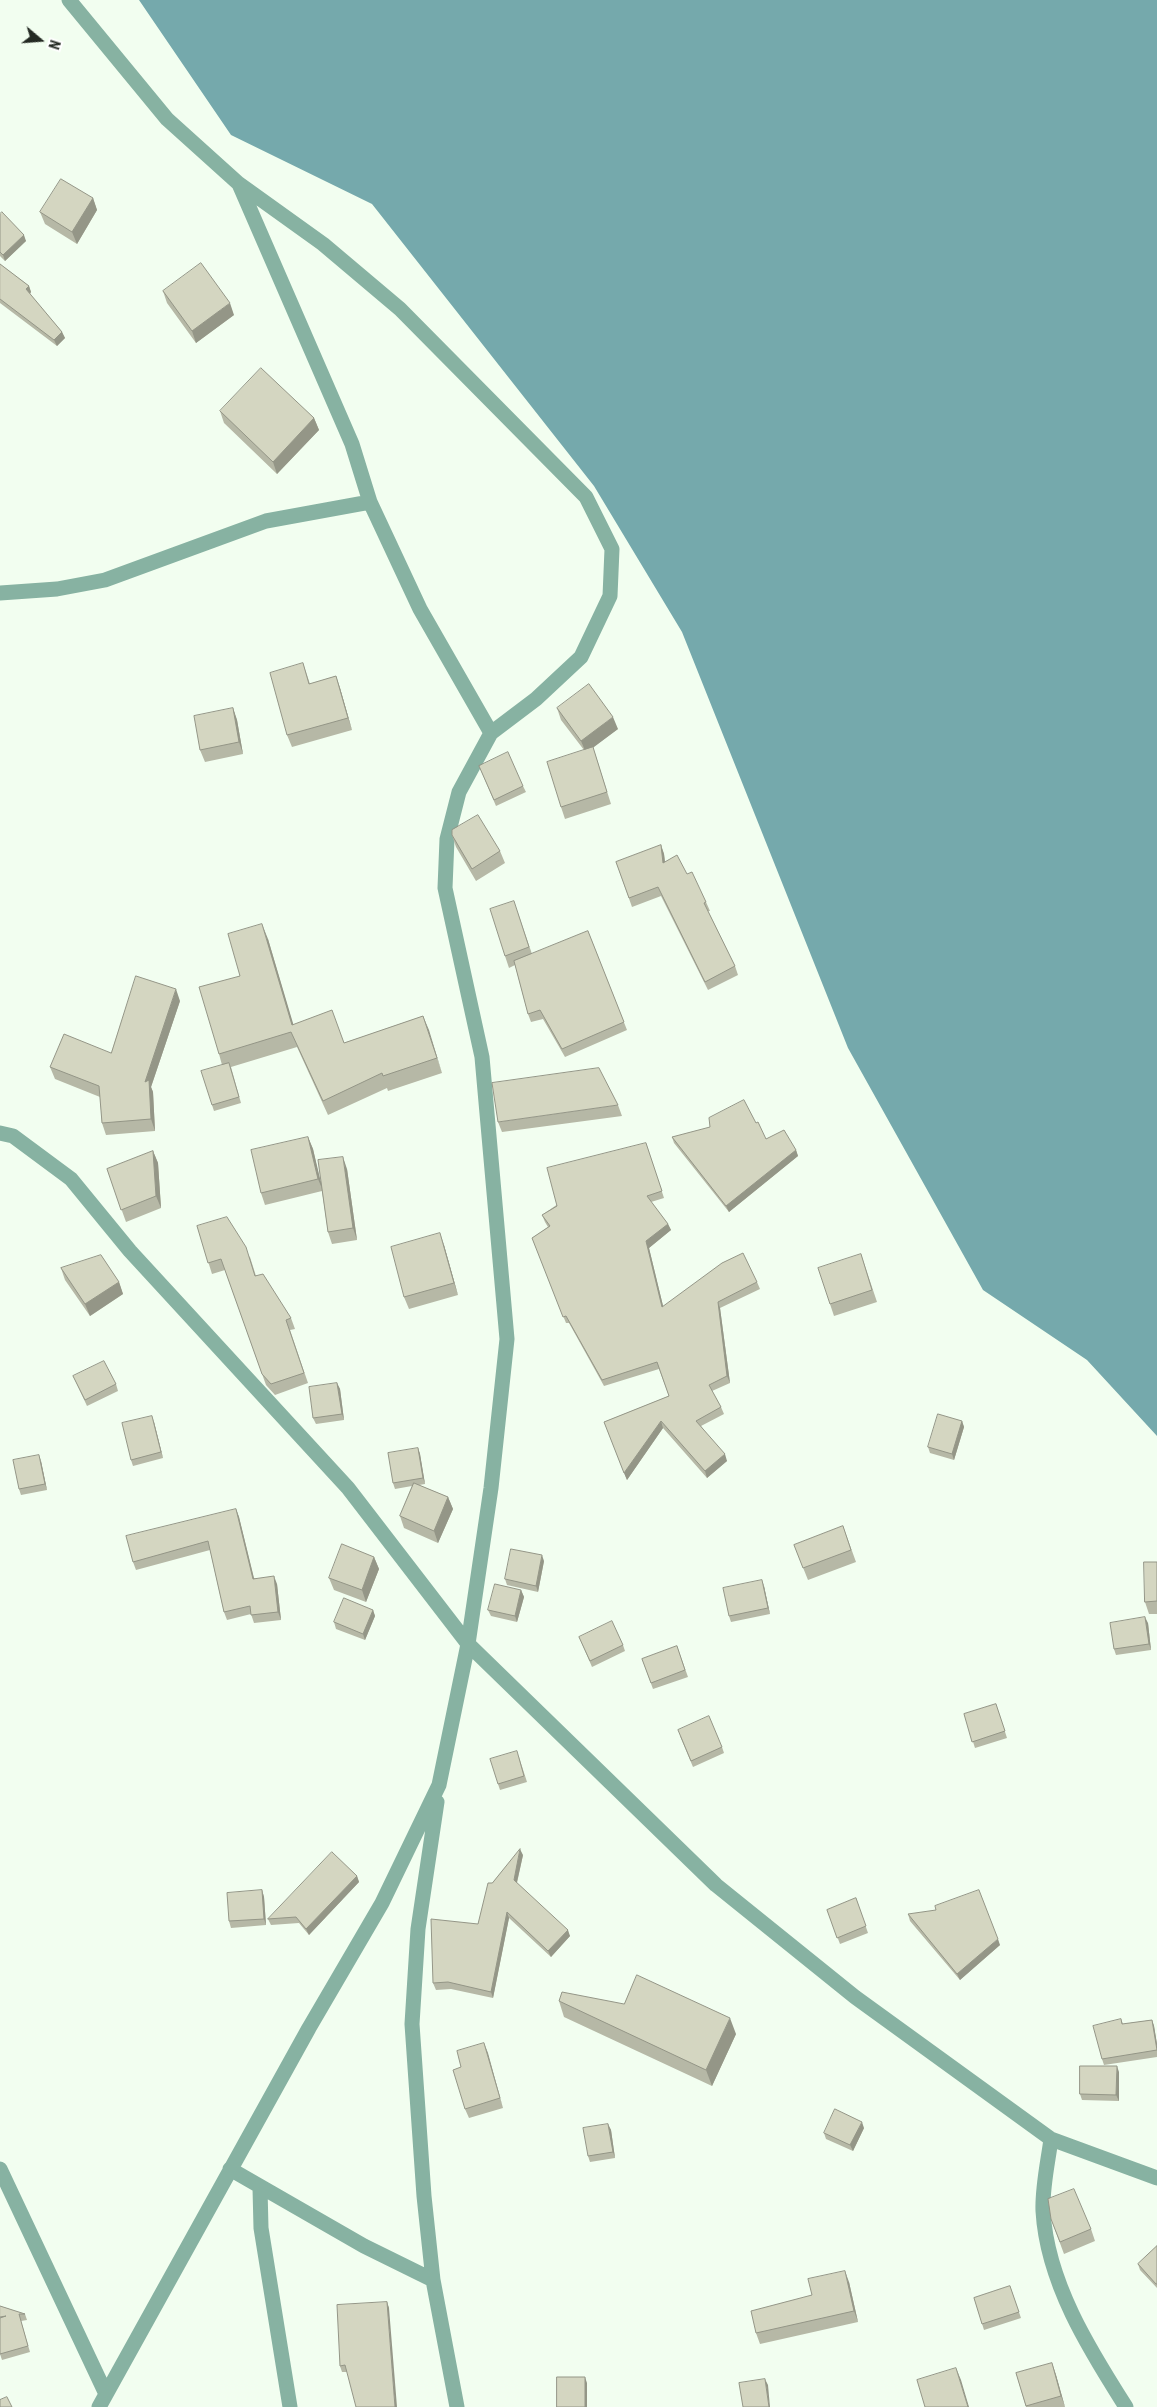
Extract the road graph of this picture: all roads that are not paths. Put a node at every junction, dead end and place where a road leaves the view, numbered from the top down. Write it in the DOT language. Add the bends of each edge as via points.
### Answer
graph roads {
  1 [pos="69,0"];
  2 [pos="238,183"];
  3 [pos="370,502"];
  4 [pos="0,593"];
  5 [pos="490,733"];
  6 [pos="0,1133"];
  7 [pos="468,1644"];
  8 [pos="439,1785"];
  9 [pos="1051,2139"];
  10 [pos="0,2169"];
  11 [pos="230,2169"];
  12 [pos="1157,2178"];
  13 [pos="260,2188"];
  14 [pos="433,2280"];
  15 [pos="102,2401"];
  16 [pos="290,2407"];
  17 [pos="457,2407"];
  18 [pos="1126,2407"];
  1 -- 2 [label="street" via="167,119"];
  2 -- 3 [label="street" via="352,444"];
  2 -- 5 [label="street" via="323,244 400,309 586,497 612,549 610,596 581,657 536,699"];
  3 -- 4 [label="street" via="266,521 105,580 57,589"];
  3 -- 5 [label="street" via="420,609"];
  5 -- 7 [label="street" via="459,792 447,839 445,888 482,1057 508,1339 491,1488"];
  6 -- 7 [label="street" via="12,1136 71,1179 130,1251 348,1488"];
  7 -- 8 [label="street"];
  7 -- 9 [label="street" via="716,1885 855,1997"];
  8 -- 11 [label="street" via="382,1903"];
  8 -- 14 [label="street" via="418,1929 412,2024"];
  9 -- 12 [label="street"];
  9 -- 18 [label="street" via="1043,2210 1050,2255 1071,2310"];
  10 -- 15 [label="street"];
  11 -- 13 [label="street"];
  11 -- 15 [label="street"];
  13 -- 14 [label="street"];
  13 -- 16 [label="street" via="260,2228"];
  14 -- 17 [label="street"];
}
